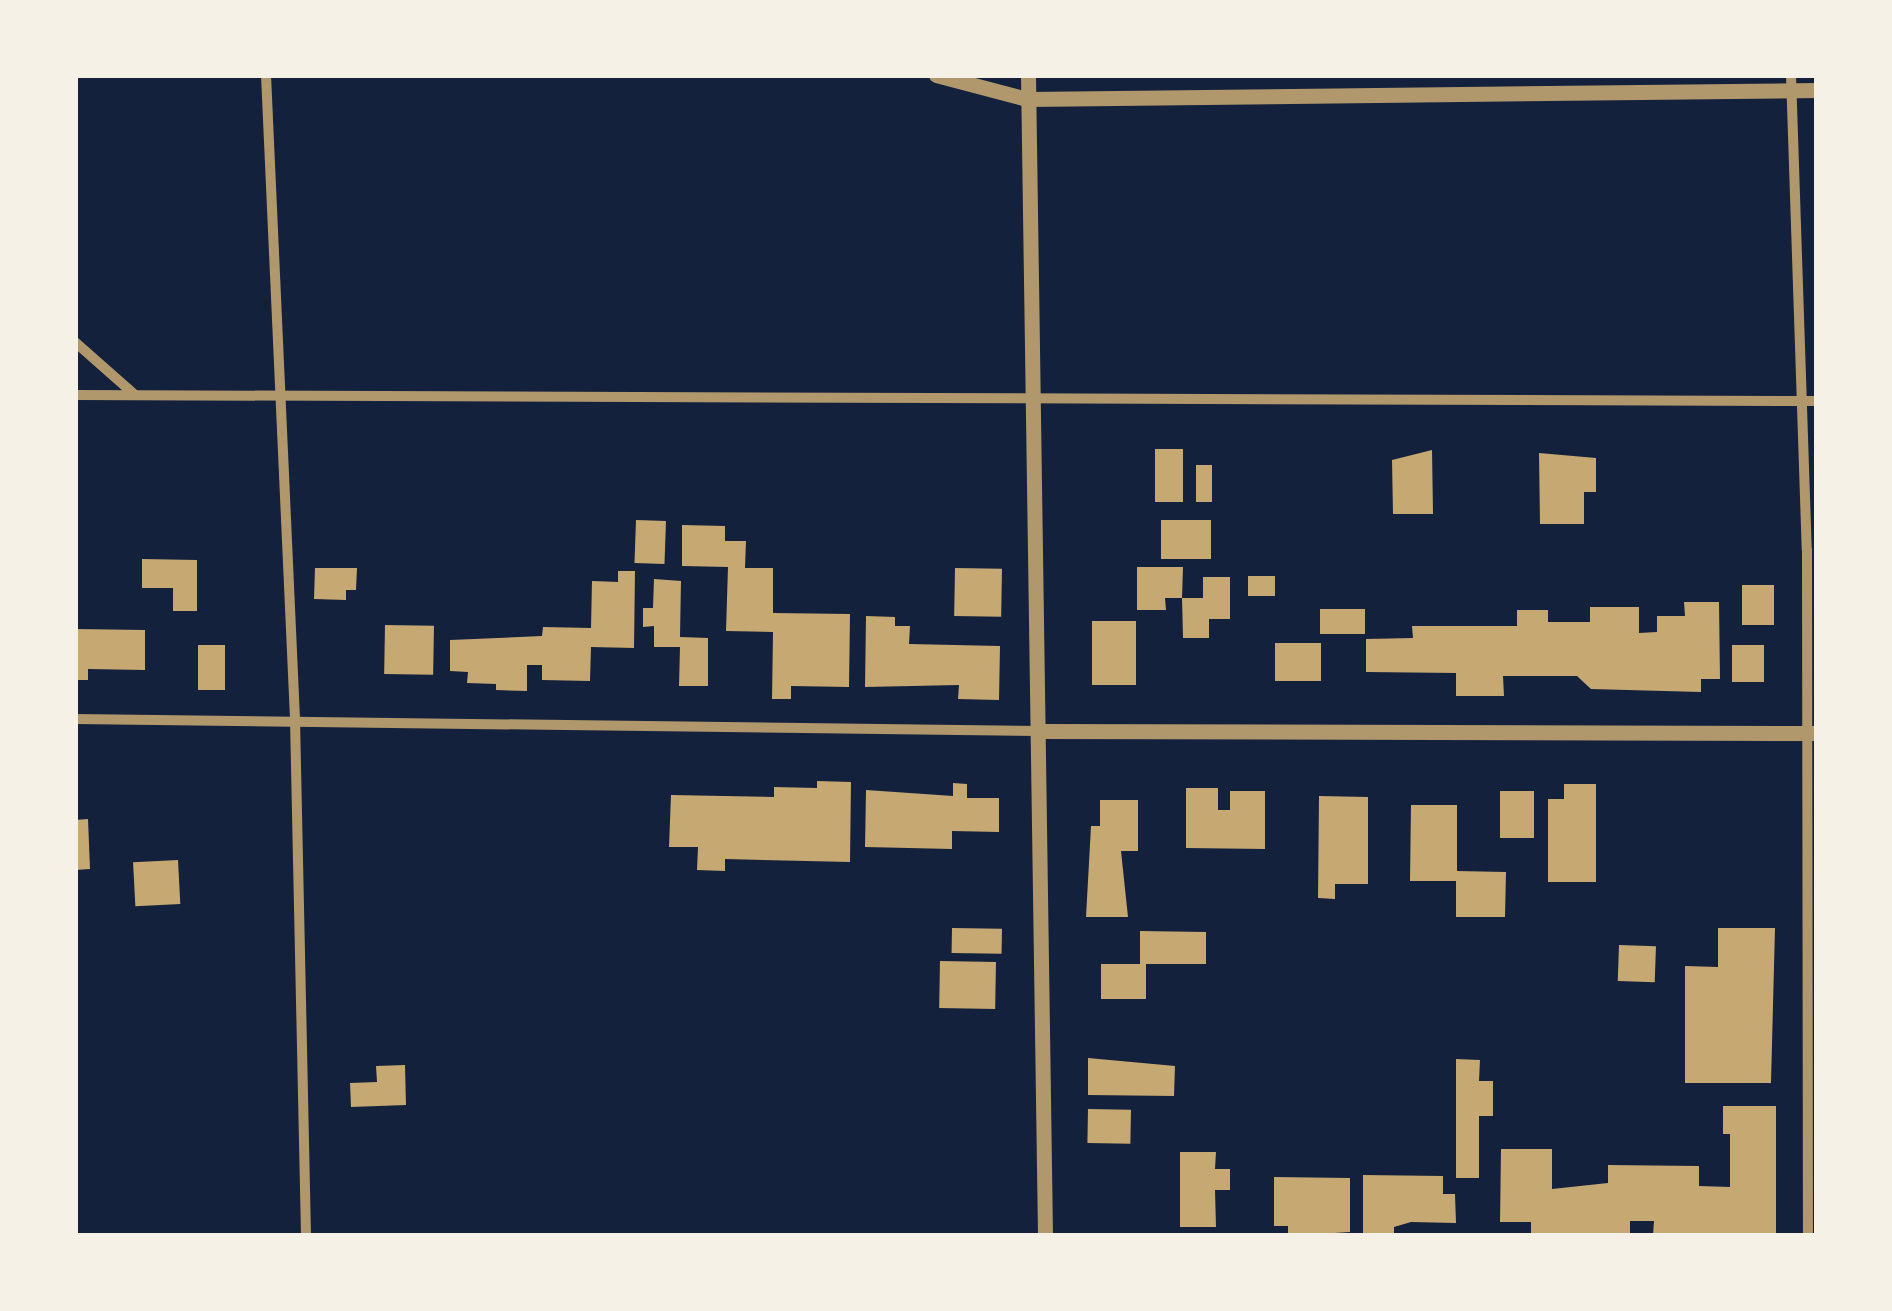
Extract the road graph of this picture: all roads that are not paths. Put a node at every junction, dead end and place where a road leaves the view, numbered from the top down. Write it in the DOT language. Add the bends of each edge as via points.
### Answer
graph roads {
  1 [pos="266,75"];
  2 [pos="936,75"];
  3 [pos="1028,75"];
  4 [pos="1791,82"];
  5 [pos="1817,90"];
  6 [pos="1027,99"];
  7 [pos="75,342"];
  8 [pos="278,394"];
  9 [pos="75,395"];
  10 [pos="134,395"];
  11 [pos="1037,399"];
  12 [pos="1804,401"];
  13 [pos="1817,401"];
  14 [pos="75,719"];
  15 [pos="295,719"];
  16 [pos="1039,731"];
  17 [pos="1813,733"];
  18 [pos="306,1236"];
  19 [pos="1045,1236"];
  20 [pos="1808,1236"];
  1 -- 8 [label="street"];
  2 -- 6 [label="street"];
  3 -- 6 [label="street"];
  4 -- 5 [label="street"];
  4 -- 6 [label="street"];
  4 -- 12 [label="street"];
  6 -- 11 [label="street"];
  7 -- 10 [label="street"];
  8 -- 10 [label="street"];
  8 -- 11 [label="street"];
  8 -- 15 [label="street"];
  9 -- 10 [label="street"];
  11 -- 12 [label="street"];
  11 -- 16 [label="street"];
  12 -- 13 [label="street"];
  12 -- 17 [label="street"];
  14 -- 15 [label="street"];
  15 -- 16 [label="street"];
  15 -- 18 [label="street"];
  16 -- 17 [label="street"];
  16 -- 19 [label="street"];
  17 -- 20 [label="street"];
}
